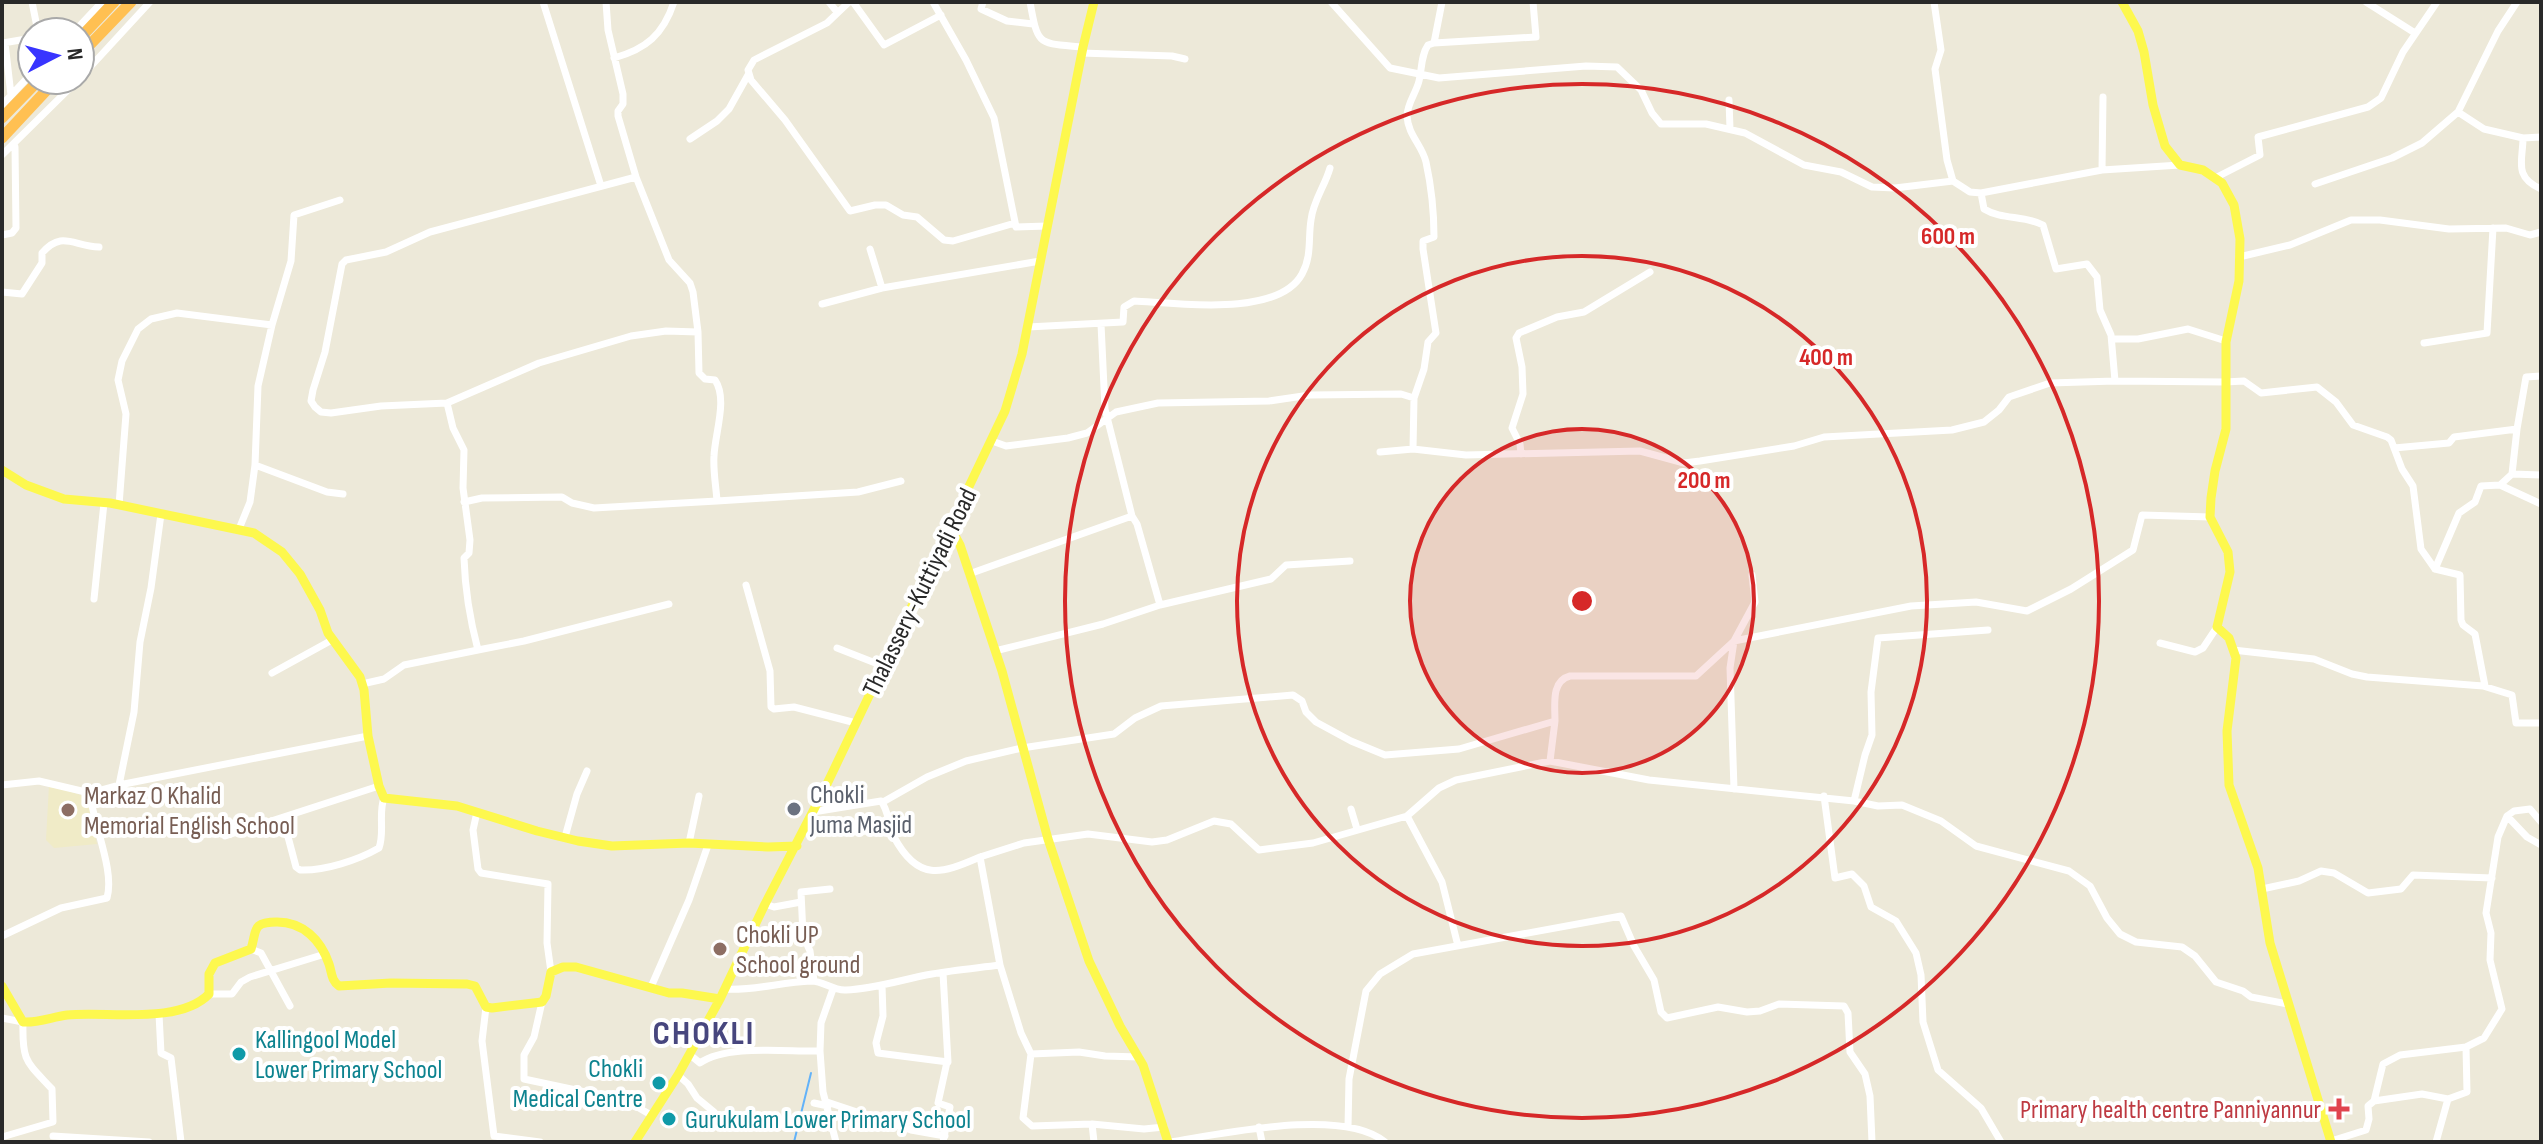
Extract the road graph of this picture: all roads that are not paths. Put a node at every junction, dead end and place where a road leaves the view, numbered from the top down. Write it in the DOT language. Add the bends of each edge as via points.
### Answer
graph roads {
  1 [pos="114,2"];
  2 [pos="131,2"];
  3 [pos="150,2"];
  4 [pos="543,2"];
  5 [pos="606,2"];
  6 [pos="674,2"];
  7 [pos="829,2"];
  8 [pos="851,2"];
  9 [pos="933,2"];
  10 [pos="983,2"];
  11 [pos="1030,2"];
  12 [pos="1094,2"];
  13 [pos="1331,2"];
  14 [pos="1442,2"];
  15 [pos="1533,2"];
  16 [pos="1934,2"];
  17 [pos="2122,2"];
  18 [pos="2366,2"];
  19 [pos="2437,2"];
  20 [pos="2517,2"];
  21 [pos="837,12"];
  22 [pos="941,15"];
  23 [pos="96,21"];
  24 [pos="1033,24"];
  25 [pos="2415,33"];
  26 [pos="96,38"];
  27 [pos="4,43"];
  28 [pos="1434,43"];
  29 [pos="1082,50"];
  30 [pos="614,58"];
  31 [pos="1185,59"];
  32 [pos="96,61"];
  33 [pos="746,71"];
  34 [pos="1420,75"];
  35 [pos="16,90"];
  36 [pos="11,95"];
  37 [pos="23,96"];
  38 [pos="41,96"];
  39 [pos="62,96"];
  40 [pos="2103,97"];
  41 [pos="1729,100"];
  42 [pos="2,105"];
  43 [pos="2458,112"];
  44 [pos="2,118"];
  45 [pos="1730,129"];
  46 [pos="2541,137"];
  47 [pos="2,138"];
  48 [pos="2523,138"];
  49 [pos="690,139"];
  50 [pos="15,147"];
  51 [pos="2,155"];
  52 [pos="2180,165"];
  53 [pos="1330,168"];
  54 [pos="2102,170"];
  55 [pos="636,177"];
  56 [pos="2215,178"];
  57 [pos="1953,181"];
  58 [pos="2315,184"];
  59 [pos="601,186"];
  60 [pos="2541,189"];
  61 [pos="1981,193"];
  62 [pos="340,200"];
  63 [pos="1015,223"];
  64 [pos="1047,226"];
  65 [pos="2493,228"];
  66 [pos="2541,232"];
  67 [pos="2,235"];
  68 [pos="99,247"];
  69 [pos="870,249"];
  70 [pos="2239,257"];
  71 [pos="1040,261"];
  72 [pos="1650,272"];
  73 [pos="882,288"];
  74 [pos="2,292"];
  75 [pos="822,304"];
  76 [pos="1101,324"];
  77 [pos="272,325"];
  78 [pos="1028,327"];
  79 [pos="698,332"];
  80 [pos="2112,339"];
  81 [pos="2226,341"];
  82 [pos="2424,343"];
  83 [pos="2541,376"];
  84 [pos="2115,381"];
  85 [pos="2225,382"];
  86 [pos="1414,398"];
  87 [pos="447,403"];
  88 [pos="1107,420"];
  89 [pos="2353,425"];
  90 [pos="2517,429"];
  91 [pos="2346,433"];
  92 [pos="992,441"];
  93 [pos="2394,448"];
  94 [pos="1413,449"];
  95 [pos="1380,452"];
  96 [pos="1521,454"];
  97 [pos="255,465"];
  98 [pos="2,470"];
  99 [pos="2512,474"];
  100 [pos="2541,475"];
  101 [pos="901,481"];
  102 [pos="2500,485"];
  103 [pos="343,494"];
  104 [pos="717,501"];
  105 [pos="464,502"];
  106 [pos="104,503"];
  107 [pos="2541,504"];
  108 [pos="119,505"];
  109 [pos="161,514"];
  110 [pos="1132,516"];
  111 [pos="2210,517"];
  112 [pos="949,525"];
  113 [pos="239,529"];
  114 [pos="1350,561"];
  115 [pos="2435,569"];
  116 [pos="969,574"];
  117 [pos="1752,575"];
  118 [pos="746,585"];
  119 [pos="94,599"];
  120 [pos="669,604"];
  121 [pos="1160,605"];
  122 [pos="2217,627"];
  123 [pos="1988,630"];
  124 [pos="332,640"];
  125 [pos="1734,641"];
  126 [pos="2160,643"];
  127 [pos="837,648"];
  128 [pos="478,650"];
  129 [pos="2233,650"];
  130 [pos="995,651"];
  131 [pos="883,666"];
  132 [pos="272,673"];
  133 [pos="362,684"];
  134 [pos="2485,686"];
  135 [pos="774,709"];
  136 [pos="765,715"];
  137 [pos="1555,721"];
  138 [pos="856,723"];
  139 [pos="2541,723"];
  140 [pos="368,736"];
  141 [pos="1022,748"];
  142 [pos="1550,761"];
  143 [pos="587,771"];
  144 [pos="2,785"];
  145 [pos="119,785"];
  146 [pos="379,786"];
  147 [pos="1734,789"];
  148 [pos="90,793"];
  149 [pos="699,796"];
  150 [pos="1824,796"];
  151 [pos="384,798"];
  152 [pos="1854,801"];
  153 [pos="883,802"];
  154 [pos="1351,809"];
  155 [pos="477,812"];
  156 [pos="813,812"];
  157 [pos="1407,816"];
  158 [pos="2507,816"];
  159 [pos="283,818"];
  160 [pos="2541,822"];
  161 [pos="1357,829"];
  162 [pos="225,836"];
  163 [pos="565,837"];
  164 [pos="1048,839"];
  165 [pos="689,843"];
  166 [pos="708,845"];
  167 [pos="2541,845"];
  168 [pos="797,846"];
  169 [pos="980,857"];
  170 [pos="305,870"];
  171 [pos="290,871"];
  172 [pos="2492,878"];
  173 [pos="830,889"];
  174 [pos="2262,889"];
  175 [pos="801,902"];
  176 [pos="765,904"];
  177 [pos="2,936"];
  178 [pos="1458,946"];
  179 [pos="251,949"];
  180 [pos="325,954"];
  181 [pos="1000,965"];
  182 [pos="270,970"];
  183 [pos="551,972"];
  184 [pos="943,973"];
  185 [pos="814,981"];
  186 [pos="882,985"];
  187 [pos="2,986"];
  188 [pos="651,987"];
  189 [pos="833,989"];
  190 [pos="209,994"];
  191 [pos="722,994"];
  192 [pos="542,1002"];
  193 [pos="2288,1004"];
  194 [pos="290,1006"];
  195 [pos="486,1007"];
  196 [pos="159,1014"];
  197 [pos="2,1018"];
  198 [pos="23,1022"];
  199 [pos="2466,1047"];
  200 [pos="820,1051"];
  201 [pos="689,1054"];
  202 [pos="1031,1054"];
  203 [pos="1139,1057"];
  204 [pos="947,1062"];
  205 [pos="678,1075"];
  206 [pos="524,1079"];
  207 [pos="513,1085"];
  208 [pos="2448,1099"];
  209 [pos="2374,1101"];
  210 [pos="814,1103"];
  211 [pos="827,1104"];
  212 [pos="714,1112"];
  213 [pos="651,1115"];
  214 [pos="53,1122"];
  215 [pos="1092,1124"];
  216 [pos="1164,1127"];
  217 [pos="1259,1127"];
  218 [pos="1348,1127"];
  219 [pos="2,1137"];
  220 [pos="54,1139"];
  221 [pos="944,1139"];
  222 [pos="2331,1141"];
  223 [pos="149,1142"];
  224 [pos="181,1142"];
  225 [pos="540,1142"];
  226 [pos="635,1142"];
  227 [pos="836,1142"];
  228 [pos="1094,1142"];
  229 [pos="1169,1142"];
  230 [pos="1262,1142"];
  231 [pos="1385,1142"];
  232 [pos="1872,1142"];
  233 [pos="2001,1142"];
  234 [pos="2436,1142"];
  1 -- 23 [label="highway"];
  2 -- 26 [label="highway"];
  3 -- 32 [label="street"];
  4 -- 59 [label="street"];
  5 -- 30 [label="street"];
  6 -- 30 [label="street" via="649,43"];
  7 -- 21 [label="street"];
  8 -- 21 [label="street"];
  8 -- 22 [label="street" via="884,45"];
  9 -- 22 [label="street"];
  10 -- 24 [label="street" via="981,9 995,18"];
  11 -- 24 [label="street"];
  12 -- 29 [label="main road, Thalassery-Kuttiyadi Road"];
  13 -- 34 [label="street" via="1390,68"];
  14 -- 28 [label="street"];
  15 -- 28 [label="street" via="1536,37"];
  16 -- 57 [label="street" via="1941,50 1935,69"];
  17 -- 52 [label="main road" via="2138,31 2165,146"];
  18 -- 25 [label="street"];
  19 -- 25 [label="street"];
  20 -- 43 [label="street"];
  21 -- 33 [label="street" via="814,31 760,55"];
  22 -- 63 [label="street" via="994,118"];
  24 -- 29 [label="street" via="1040,39"];
  25 -- 56 [label="street" via="2381,98 2368,107 2258,137 2260,155"];
  27 -- 36 [label="street"];
  28 -- 34 [label="street" via="1425,48"];
  29 -- 31 [label="street"];
  29 -- 64 [label="main road, Thalassery-Kuttiyadi Road"];
  30 -- 55 [label="street" via="623,94 618,116"];
  33 -- 49 [label="street" via="729,109"];
  33 -- 63 [label="street" via="850,211 886,205 917,217 944,240 953,241"];
  34 -- 45 [label="street" via="1617,67 1641,90 1661,124"];
  34 -- 86 [label="street" via="1407,117 1426,161 1431,192 1434,237 1423,241 1423,249 1436,333 1428,342"];
  35 -- 36 [label="street"];
  36 -- 42 [label="street"];
  37 -- 44 [label="highway"];
  38 -- 47 [label="highway"];
  39 -- 51 [label="street"];
  40 -- 54 [label="street"];
  41 -- 45 [label="street"];
  43 -- 48 [label="street" via="2484,129"];
  43 -- 58 [label="street" via="2422,143"];
  45 -- 57 [label="street" via="1804,165 1841,172 1872,187"];
  46 -- 48 [label="street"];
  48 -- 60 [label="street" via="2519,165 2531,185"];
  50 -- 67 [label="street" via="16,228"];
  52 -- 54 [label="street"];
  52 -- 56 [label="main road"];
  53 -- 76 [label="street" via="1310,220 1302,275 1280,294 1225,304 1134,301 1124,307 1123,322"];
  54 -- 61 [label="street"];
  55 -- 59 [label="street"];
  55 -- 79 [label="street" via="669,260 690,283"];
  56 -- 70 [label="main road" via="2234,205"];
  57 -- 61 [label="street"];
  59 -- 87 [label="street" via="430,232 342,264 313,390 315,407 331,413"];
  61 -- 80 [label="street" via="1984,209 1993,215 2043,225 2056,269 2087,264 2097,277 2100,310"];
  62 -- 77 [label="street" via="294,215 291,261"];
  63 -- 64 [label="street" via="1019,228"];
  64 -- 71 [label="main road, Thalassery-Kuttiyadi Road"];
  65 -- 66 [label="street"];
  65 -- 70 [label="street" via="2351,220 2290,245"];
  65 -- 82 [label="street" via="2487,333"];
  68 -- 74 [label="street" via="66,240 51,243 20,296"];
  69 -- 73 [label="street"];
  70 -- 81 [label="main road"];
  71 -- 73 [label="street"];
  71 -- 78 [label="main road, Thalassery-Kuttiyadi Road"];
  72 -- 96 [label="street" via="1584,312 1519,333 1523,394 1512,428"];
  73 -- 75 [label="street"];
  76 -- 78 [label="street"];
  76 -- 88 [label="street"];
  77 -- 97 [label="street" via="258,386"];
  77 -- 108 [label="street" via="177,313 151,319 138,329 118,380 126,414"];
  78 -- 92 [label="main road, Thalassery-Kuttiyadi Road"];
  79 -- 87 [label="street" via="631,336 539,363"];
  79 -- 104 [label="street" via="699,373 719,386"];
  80 -- 81 [label="street" via="2188,329"];
  80 -- 84 [label="street"];
  81 -- 85 [label="main road"];
  83 -- 90 [label="street" via="2526,377"];
  84 -- 85 [label="street"];
  84 -- 96 [label="street" via="2050,383 2009,397 1984,422 1952,430 1824,437 1684,463 1640,451"];
  85 -- 89 [label="street" via="2244,381 2261,393 2317,387"];
  85 -- 111 [label="main road" via="2226,429"];
  86 -- 88 [label="street" via="1310,395 1158,403 1116,412"];
  86 -- 94 [label="street"];
  87 -- 105 [label="street" via="464,450"];
  88 -- 92 [label="street" via="1068,438 1006,446"];
  88 -- 110 [label="street"];
  89 -- 91 [label="street"];
  89 -- 93 [label="street" via="2387,437"];
  90 -- 93 [label="street"];
  90 -- 99 [label="street"];
  92 -- 112 [label="main road, Thalassery-Kuttiyadi Road"];
  93 -- 115 [label="street" via="2413,486 2421,549"];
  94 -- 95 [label="street"];
  94 -- 96 [label="street"];
  97 -- 103 [label="street"];
  97 -- 113 [label="street" via="250,502"];
  98 -- 106 [label="main road" via="64,499"];
  99 -- 100 [label="street"];
  99 -- 102 [label="street"];
  101 -- 104 [label="street" via="858,492"];
  102 -- 107 [label="street"];
  102 -- 115 [label="street" via="2481,486 2475,502 2459,513"];
  104 -- 105 [label="street" via="594,508 562,497"];
  105 -- 128 [label="street" via="470,540 465,575"];
  106 -- 108 [label="main road"];
  106 -- 119 [label="street"];
  108 -- 109 [label="main road"];
  109 -- 113 [label="main road"];
  109 -- 145 [label="street"];
  110 -- 116 [label="street"];
  110 -- 121 [label="street"];
  111 -- 122 [label="main road" via="2228,552 2230,572"];
  111 -- 125 [label="street" via="2142,515 2133,550 2027,611 1976,602 1911,606"];
  112 -- 116 [label="main road"];
  112 -- 131 [label="main road, Thalassery-Kuttiyadi Road"];
  113 -- 124 [label="main road" via="282,552 300,574"];
  114 -- 121 [label="street" via="1286,565 1271,579"];
  115 -- 134 [label="street" via="2460,575 2461,620 2475,634"];
  116 -- 130 [label="main road"];
  117 -- 125 [label="street" via="1755,602"];
  118 -- 135 [label="street" via="770,671"];
  120 -- 128 [label="street"];
  121 -- 130 [label="street"];
  122 -- 126 [label="street" via="2195,652"];
  122 -- 129 [label="main road"];
  123 -- 152 [label="street" via="1878,638 1872,735"];
  124 -- 132 [label="street"];
  124 -- 133 [label="main road"];
  125 -- 137 [label="street" via="1696,676 1561,679"];
  125 -- 147 [label="street"];
  127 -- 131 [label="street"];
  128 -- 133 [label="street" via="404,665 384,679"];
  129 -- 134 [label="street" via="2314,659 2367,677"];
  129 -- 174 [label="main road" via="2227,774"];
  130 -- 141 [label="main road"];
  131 -- 138 [label="main road, Thalassery-Kuttiyadi Road"];
  133 -- 140 [label="main road"];
  134 -- 139 [label="street" via="2512,695 2516,723"];
  135 -- 136 [label="street"];
  135 -- 138 [label="street" via="794,707"];
  137 -- 141 [label="street" via="1459,749 1385,755 1316,722 1302,701 1285,694 1161,706 1114,734"];
  137 -- 142 [label="street"];
  138 -- 156 [label="main road, Thalassery-Kuttiyadi Road"];
  140 -- 145 [label="street"];
  140 -- 146 [label="main road"];
  141 -- 153 [label="street" via="966,761"];
  141 -- 164 [label="main road"];
  142 -- 147 [label="street"];
  142 -- 157 [label="street" via="1456,780"];
  143 -- 163 [label="street"];
  144 -- 148 [label="street" via="39,781"];
  145 -- 148 [label="street"];
  146 -- 151 [label="main road"];
  146 -- 159 [label="street"];
  147 -- 150 [label="street"];
  148 -- 177 [label="street" via="110,876 107,898 61,908"];
  149 -- 165 [label="street"];
  150 -- 152 [label="street"];
  150 -- 233 [label="street" via="1835,878 1852,874 1864,886 1871,907 1896,921 1916,953 1923,1022 1938,1070 1981,1108"];
  151 -- 155 [label="main road"];
  151 -- 170 [label="street" via="379,848"];
  152 -- 193 [label="street" via="1902,805 1941,821 1976,846 2069,871 2090,886 2120,934 2136,942 2182,947 2216,982 2251,997"];
  153 -- 156 [label="street"];
  153 -- 169 [label="street" via="894,836 919,866 944,872"];
  154 -- 161 [label="street"];
  155 -- 163 [label="main road"];
  155 -- 183 [label="street" via="473,830 481,873 548,884"];
  156 -- 168 [label="main road, Thalassery-Kuttiyadi Road"];
  157 -- 161 [label="street"];
  157 -- 178 [label="street" via="1442,882"];
  158 -- 160 [label="street" via="2530,809"];
  158 -- 167 [label="street"];
  158 -- 172 [label="street"];
  159 -- 162 [label="street"];
  159 -- 170 [label="street" via="293,860"];
  161 -- 164 [label="street" via="1313,843 1259,850 1231,824 1214,821 1152,842 1088,834"];
  163 -- 165 [label="main road" via="612,846"];
  164 -- 169 [label="street"];
  164 -- 203 [label="main road" via="1089,961"];
  165 -- 166 [label="main road"];
  166 -- 168 [label="main road"];
  166 -- 188 [label="street"];
  168 -- 176 [label="main road, Thalassery-Kuttiyadi Road"];
  169 -- 181 [label="street"];
  170 -- 171 [label="street"];
  172 -- 174 [label="street" via="2413,875 2401,889 2368,893 2321,871"];
  172 -- 199 [label="street" via="2486,913 2502,1009 2484,1038"];
  173 -- 175 [label="street" via="801,892"];
  174 -- 193 [label="main road" via="2270,943"];
  175 -- 176 [label="street"];
  175 -- 185 [label="street"];
  176 -- 191 [label="main road, Thalassery-Kuttiyadi Road"];
  178 -- 218 [label="street" via="1413,954 1370,983 1349,1079"];
  178 -- 232 [label="street" via="1621,916 1667,1018 1718,1007 1747,1012 1779,1004 1844,1006 1850,1052 1865,1074 1870,1096"];
  179 -- 180 [label="main road" via="254,930 279,922 305,929"];
  179 -- 182 [label="street" via="261,953"];
  179 -- 190 [label="main road" via="215,963"];
  180 -- 182 [label="street"];
  180 -- 195 [label="main road" via="339,986 467,984 475,986"];
  181 -- 184 [label="street"];
  181 -- 202 [label="street"];
  182 -- 190 [label="street" via="241,982 232,994"];
  182 -- 194 [label="street"];
  183 -- 188 [label="main road" via="576,967"];
  183 -- 192 [label="main road"];
  184 -- 186 [label="street"];
  184 -- 204 [label="street"];
  185 -- 189 [label="street"];
  185 -- 191 [label="street"];
  186 -- 189 [label="street"];
  186 -- 204 [label="street" via="878,1053"];
  187 -- 198 [label="main road"];
  188 -- 191 [label="main road" via="669,993"];
  189 -- 200 [label="street" via="821,1023"];
  190 -- 196 [label="main road" via="200,1003"];
  191 -- 201 [label="main road, Thalassery-Kuttiyadi Road"];
  192 -- 195 [label="main road"];
  192 -- 206 [label="street" via="524,1055"];
  193 -- 222 [label="main road"];
  195 -- 225 [label="street" via="482,1041 494,1136"];
  196 -- 198 [label="main road" via="66,1015"];
  196 -- 224 [label="street" via="161,1053 171,1058"];
  197 -- 198 [label="street"];
  198 -- 214 [label="street" via="25,1055 52,1089"];
  199 -- 208 [label="street" via="2467,1092"];
  199 -- 209 [label="street" via="2400,1055 2383,1064"];
  200 -- 201 [label="street" via="721,1053 700,1063"];
  200 -- 211 [label="street"];
  201 -- 205 [label="main road, Thalassery-Kuttiyadi Road"];
  202 -- 203 [label="street"];
  202 -- 215 [label="street" via="1023,1118 1032,1126"];
  203 -- 216 [label="main road"];
  204 -- 221 [label="street" via="938,1097 938,1103 950,1107"];
  205 -- 212 [label="street"];
  205 -- 213 [label="main road, Thalassery-Kuttiyadi Road"];
  206 -- 207 [label="street"];
  206 -- 213 [label="street" via="604,1096"];
  208 -- 209 [label="street" via="2422,1094"];
  208 -- 234 [label="street"];
  209 -- 222 [label="street" via="2368,1106 2366,1130"];
  210 -- 211 [label="street"];
  211 -- 221 [label="street"];
  211 -- 227 [label="street"];
  213 -- 226 [label="main road, Thalassery-Kuttiyadi Road"];
  214 -- 219 [label="street"];
  214 -- 220 [label="street"];
  215 -- 216 [label="street"];
  215 -- 228 [label="street"];
  216 -- 229 [label="main road"];
  217 -- 218 [label="street"];
  217 -- 229 [label="street"];
  217 -- 230 [label="street"];
  218 -- 231 [label="street"];
  220 -- 223 [label="street"];
}
